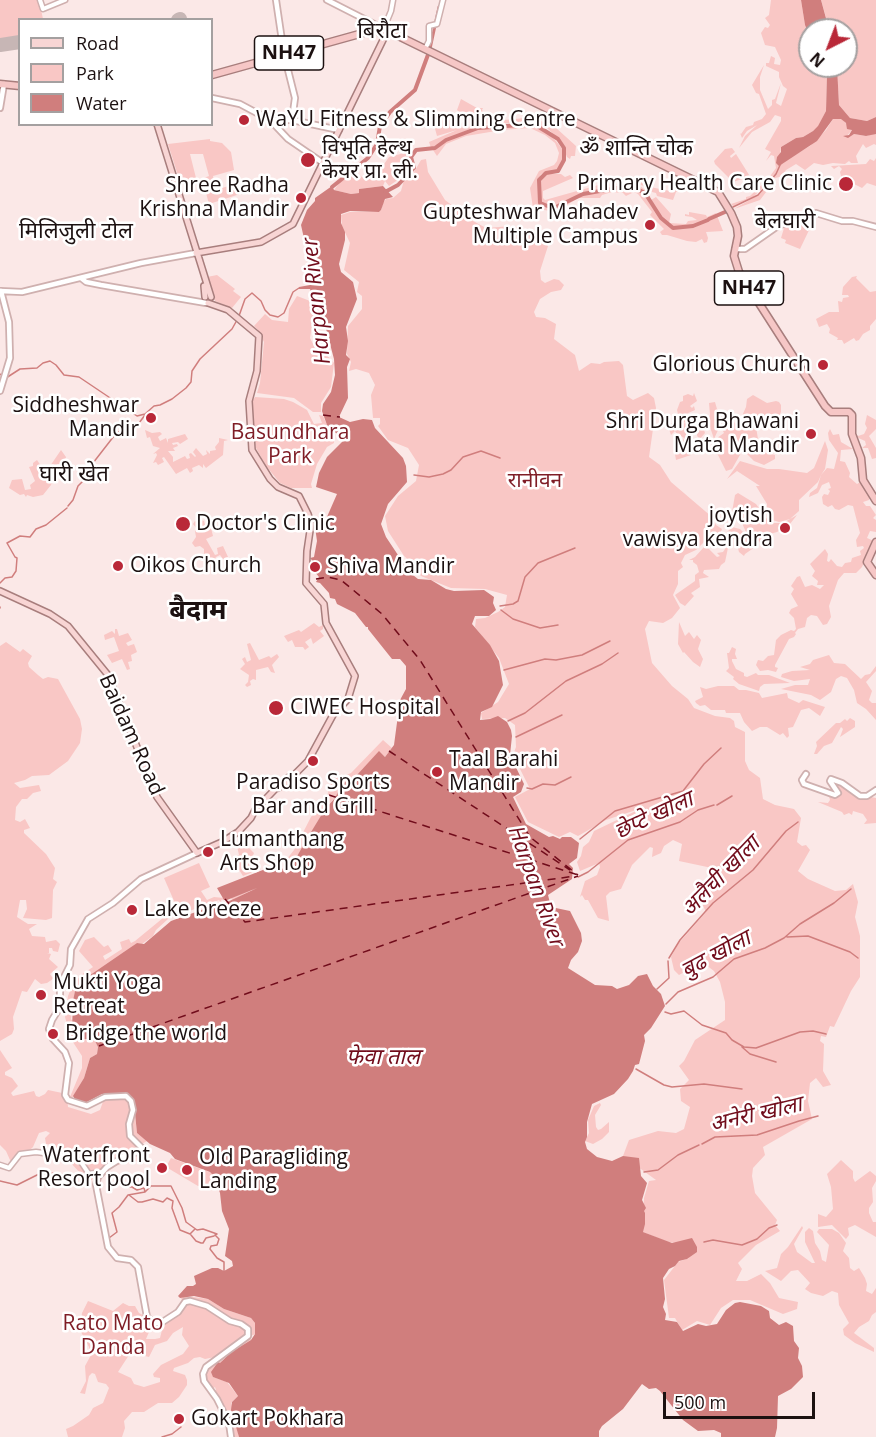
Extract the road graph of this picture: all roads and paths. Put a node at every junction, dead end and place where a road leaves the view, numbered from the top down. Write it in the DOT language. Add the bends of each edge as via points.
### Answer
graph roads {
  1 [pos="40,0"];
  2 [pos="65,0"];
  3 [pos="276,0"];
  4 [pos="327,0"];
  5 [pos="393,0"];
  6 [pos="443,0"];
  7 [pos="383,31"];
  8 [pos="428,50"];
  9 [pos="284,54"];
  10 [pos="213,75"];
  11 [pos="2,84"];
  12 [pos="18,86"];
  13 [pos="213,98"];
  14 [pos="0,108"];
  15 [pos="270,120"];
  16 [pos="292,120"];
  17 [pos="158,126"];
  18 [pos="339,130"];
  19 [pos="323,163"];
  20 [pos="876,227"];
  21 [pos="735,249"];
  22 [pos="196,254"];
  23 [pos="81,278"];
  24 [pos="0,291"];
  25 [pos="207,299"];
  26 [pos="0,391"];
  27 [pos="876,501"];
  28 [pos="876,542"];
  29 [pos="876,575"];
  30 [pos="0,593"];
  31 [pos="806,774"];
  32 [pos="876,790"];
  33 [pos="196,851"];
  34 [pos="0,1165"];
  35 [pos="101,1173"];
  36 [pos="231,1437"];
  1 -- 2 [label="street" via="44,9"];
  3 -- 9 [label="main road"];
  4 -- 7 [label="main road"];
  5 -- 7 [label="street"];
  6 -- 8 [label="street" via="436,24 429,26"];
  7 -- 8 [label="highway, NH47"];
  7 -- 9 [label="highway, NH47" via="366,31"];
  7 -- 18 [label="main road" via="381,43"];
  8 -- 21 [label="highway, NH47" via="715,190 737,227"];
  9 -- 10 [label="highway, NH47"];
  9 -- 16 [label="main road" via="295,98"];
  11 -- 12 [label="highway"];
  11 -- 14 [label="main road"];
  13 -- 15 [label="main road" via="240,104"];
  15 -- 16 [label="main road"];
  15 -- 19 [label="main road" via="288,139"];
  16 -- 18 [label="main road"];
  17 -- 22 [label="main road"];
  18 -- 19 [label="main road"];
  19 -- 22 [label="main road" via="291,225 261,242"];
  20 -- 21 [label="main road" via="810,213 775,228 745,249"];
  21 -- 27 [label="highway, NH47" via="739,272 823,404 831,412 852,415 852,434 861,458 863,480"];
  22 -- 23 [label="main road"];
  22 -- 25 [label="main road"];
  23 -- 24 [label="main road" via="22,292"];
  23 -- 25 [label="main road" via="101,285 197,301"];
  24 -- 26 [label="main road" via="9,322 10,358"];
  25 -- 33 [label="main road" via="239,317 259,337 257,371 249,401 252,450 270,479 298,495 308,514 311,524 306,582 324,604 326,623 356,676 348,699 333,715 306,764 231,837"];
  28 -- 29 [label="highway" via="867,563"];
  30 -- 33 [label="main road, Baidam Road" via="67,627 106,676 151,790"];
  31 -- 32 [label="main road" via="804,784 835,795 838,793 831,779 860,796"];
  33 -- 35 [label="main road" via="141,879 88,919 71,949 70,965 60,985 60,1007 49,1029 69,1063 65,1095 68,1100 87,1106 105,1097 127,1096 133,1110 130,1136 142,1148"];
  34 -- 35 [label="street" via="9,1168 20,1154 36,1152 78,1159 89,1174"];
  35 -- 36 [label="main road" via="96,1180 97,1197 107,1244 115,1256 131,1260 138,1267 145,1314 152,1322 164,1322 189,1301 207,1306 248,1329 248,1336 206,1367 203,1374 229,1423"];
}
